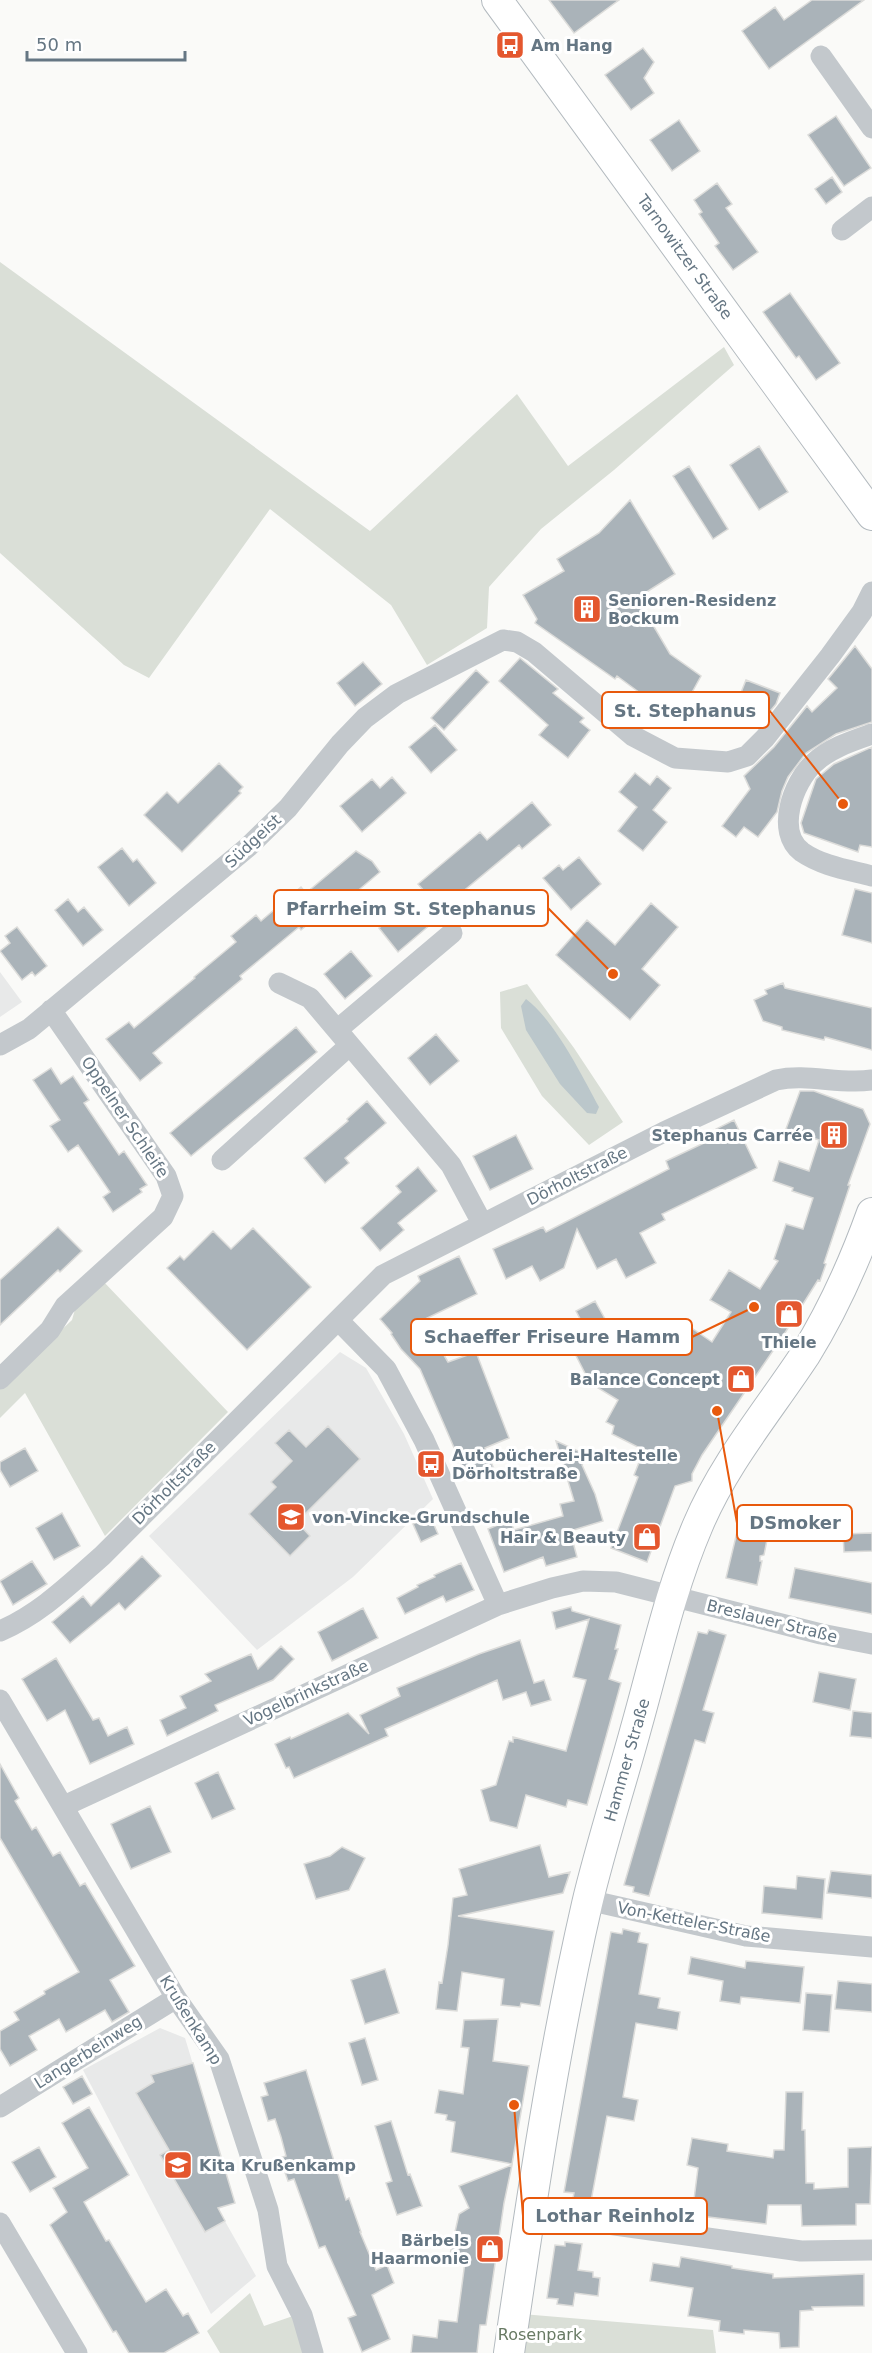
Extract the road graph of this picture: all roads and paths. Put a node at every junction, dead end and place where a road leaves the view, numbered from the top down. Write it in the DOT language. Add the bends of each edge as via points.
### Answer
graph roads {
  1 [pos="497,0"];
  2 [pos="821,56"];
  3 [pos="872,128"];
  4 [pos="872,207"];
  5 [pos="842,230"];
  6 [pos="872,515"];
  7 [pos="872,592"];
  8 [pos="872,734"];
  9 [pos="872,876"];
  10 [pos="452,933"];
  11 [pos="279,983"];
  12 [pos="51,1010"];
  13 [pos="343,1038"];
  14 [pos="0,1045"];
  15 [pos="872,1080"];
  16 [pos="222,1160"];
  17 [pos="872,1213"];
  18 [pos="482,1223"];
  19 [pos="338,1320"];
  20 [pos="0,1379"];
  21 [pos="673,1597"];
  22 [pos="498,1605"];
  23 [pos="0,1631"];
  24 [pos="872,1644"];
  25 [pos="0,1700"];
  26 [pos="64,1806"];
  27 [pos="588,1900"];
  28 [pos="872,1947"];
  29 [pos="176,1998"];
  30 [pos="0,2107"];
  31 [pos="529,2213"];
  32 [pos="0,2223"];
  33 [pos="872,2250"];
  34 [pos="77,2353"];
  35 [pos="314,2353"];
  36 [pos="509,2353"];
  1 -- 6 [label="main road, Tarnowitzer Straße"];
  2 -- 3 [label="street"];
  4 -- 5 [label="street"];
  7 -- 12 [label="street, Südgeist" via="830,656 765,738 747,756 728,762 675,758 633,736 534,652 517,642 503,640 397,694 365,718 288,808 248,847"];
  8 -- 9 [label="street" via="838,747 814,763 797,787 788,826 789,838 801,852"];
  10 -- 13 [label="street"];
  11 -- 13 [label="street" via="310,998"];
  12 -- 14 [label="street, Südgeist" via="29,1029"];
  12 -- 20 [label="street, Oppelner Schleife" via="166,1176 173,1196 163,1217 65,1306 50,1330"];
  13 -- 16 [label="street"];
  13 -- 18 [label="street" via="451,1165"];
  15 -- 18 [label="street, Dörholtstraße" via="793,1076 776,1080"];
  17 -- 21 [label="main road, Hammer Straße" via="835,1305 706,1506"];
  18 -- 19 [label="street, Dörholtstraße" via="383,1275"];
  19 -- 22 [label="street" via="386,1369 424,1440"];
  19 -- 23 [label="street, Dörholtstraße" via="102,1556 54,1599"];
  21 -- 22 [label="street, Vogelbrinkstraße" via="616,1582 583,1581"];
  21 -- 24 [label="street, Breslauer Straße"];
  21 -- 27 [label="main road, Hammer Straße"];
  22 -- 26 [label="street, Vogelbrinkstraße"];
  25 -- 26 [label="street"];
  26 -- 29 [label="street, Krußenkamp"];
  27 -- 28 [label="street, Von-Ketteler-Straße" via="746,1936"];
  27 -- 31 [label="main road, Hammer Straße"];
  29 -- 30 [label="street, Langerbeinweg"];
  29 -- 35 [label="street, Krußenkamp" via="219,2059 268,2210 277,2266 302,2315"];
  31 -- 33 [label="street" via="801,2251"];
  31 -- 36 [label="main road, Hammer Straße"];
  32 -- 34 [label="street"];
}
